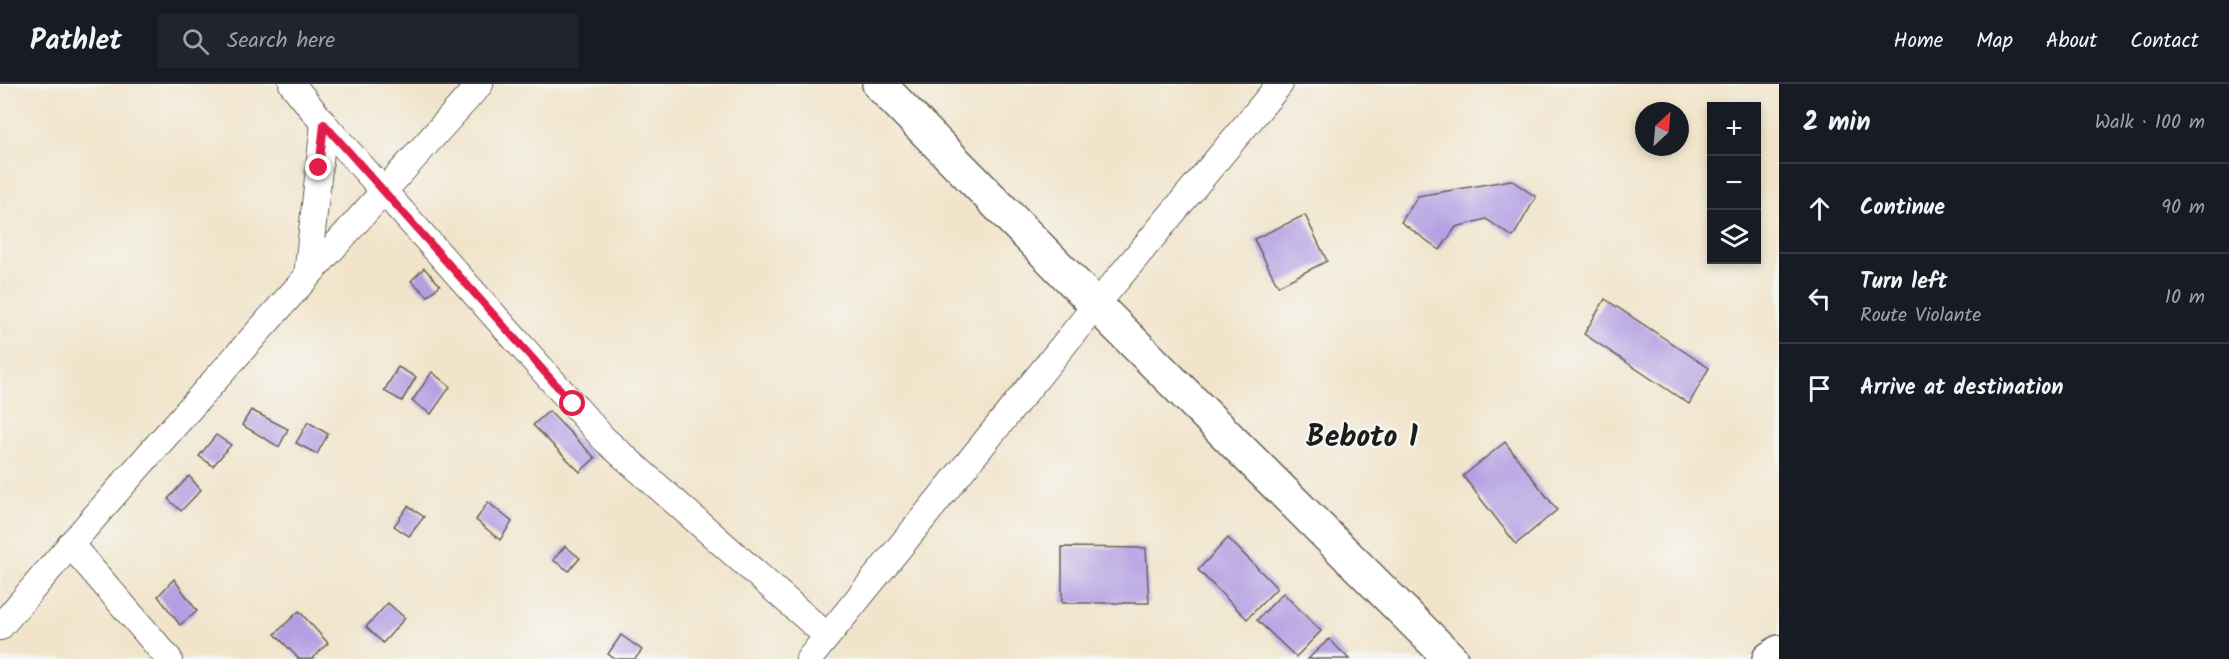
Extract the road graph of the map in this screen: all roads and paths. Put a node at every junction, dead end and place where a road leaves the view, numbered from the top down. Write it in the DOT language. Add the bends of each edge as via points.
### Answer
graph roads {
  1 [pos="292,84"];
  2 [pos="480,84"];
  3 [pos="879,84"];
  4 [pos="1280,84"];
  5 [pos="324,124"];
  6 [pos="383,192"];
  7 [pos="307,276"];
  8 [pos="1096,305"];
  9 [pos="70,544"];
  10 [pos="0,627"];
  11 [pos="827,636"];
  12 [pos="1779,652"];
  13 [pos="169,659"];
  14 [pos="809,659"];
  15 [pos="1451,659"];
  16 [pos="1769,659"];
  1 -- 5 [label="street"];
  2 -- 6 [label="street"];
  3 -- 8 [label="street"];
  4 -- 8 [label="street"];
  5 -- 6 [label="street"];
  5 -- 7 [label="street"];
  6 -- 7 [label="street"];
  6 -- 11 [label="street" via="604,439"];
  7 -- 9 [label="street"];
  8 -- 11 [label="street"];
  8 -- 15 [label="street"];
  9 -- 10 [label="street"];
  9 -- 13 [label="street"];
  11 -- 14 [label="street"];
  12 -- 16 [label="street"];
}
